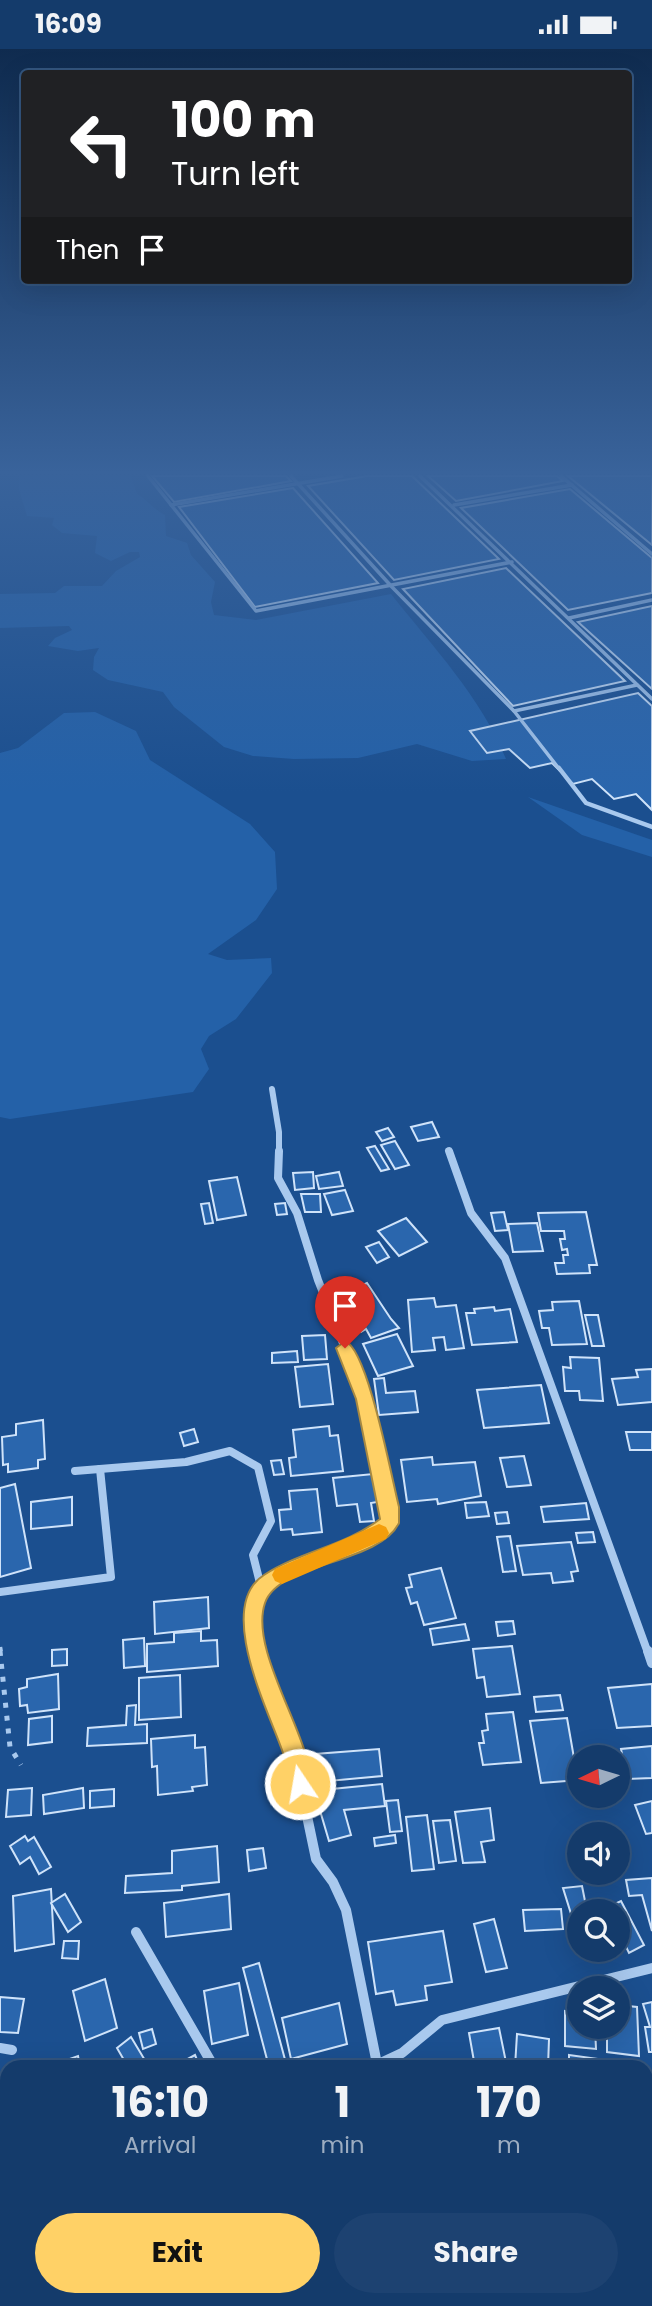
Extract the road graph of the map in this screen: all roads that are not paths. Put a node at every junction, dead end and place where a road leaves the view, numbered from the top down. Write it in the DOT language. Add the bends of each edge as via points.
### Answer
graph roads {
  1 [pos="232,581"];
  2 [pos="386,581"];
  3 [pos="418,581"];
  4 [pos="532,581"];
  5 [pos="391,587"];
  6 [pos="652,600"];
  7 [pos="569,618"];
  8 [pos="637,685"];
  9 [pos="652,699"];
  10 [pos="513,711"];
  11 [pos="652,827"];
  12 [pos="272,1089"];
  13 [pos="449,1151"];
  14 [pos="100,1469"];
  15 [pos="75,1472"];
  16 [pos="262,1591"];
  17 [pos="0,1592"];
  18 [pos="652,1663"];
  19 [pos="136,1932"];
  20 [pos="652,1968"];
  21 [pos="210,2060"];
  22 [pos="373,2060"];
  23 [pos="386,2060"];
  1 -- 5 [label="lane" via="256,611"];
  2 -- 5 [label="lane"];
  3 -- 5 [label="lane"];
  4 -- 7 [label="lane"];
  5 -- 10 [label="lane"];
  6 -- 7 [label="lane"];
  7 -- 8 [label="lane"];
  8 -- 9 [label="lane"];
  8 -- 10 [label="lane"];
  10 -- 11 [label="lane" via="586,803"];
  12 -- 16 [label="street" via="279,1132 278,1178 297,1213 365,1399 389,1523 367,1541 299,1566"];
  13 -- 18 [label="street" via="471,1213 505,1258"];
  14 -- 15 [label="street"];
  14 -- 16 [label="street" via="186,1462 230,1451 258,1467 271,1521 253,1555"];
  14 -- 17 [label="street" via="111,1577"];
  16 -- 22 [label="street" via="253,1617 260,1664 294,1754 316,1859 346,1910"];
  19 -- 21 [label="street"];
  20 -- 23 [label="street" via="442,2020 402,2053"];
}
